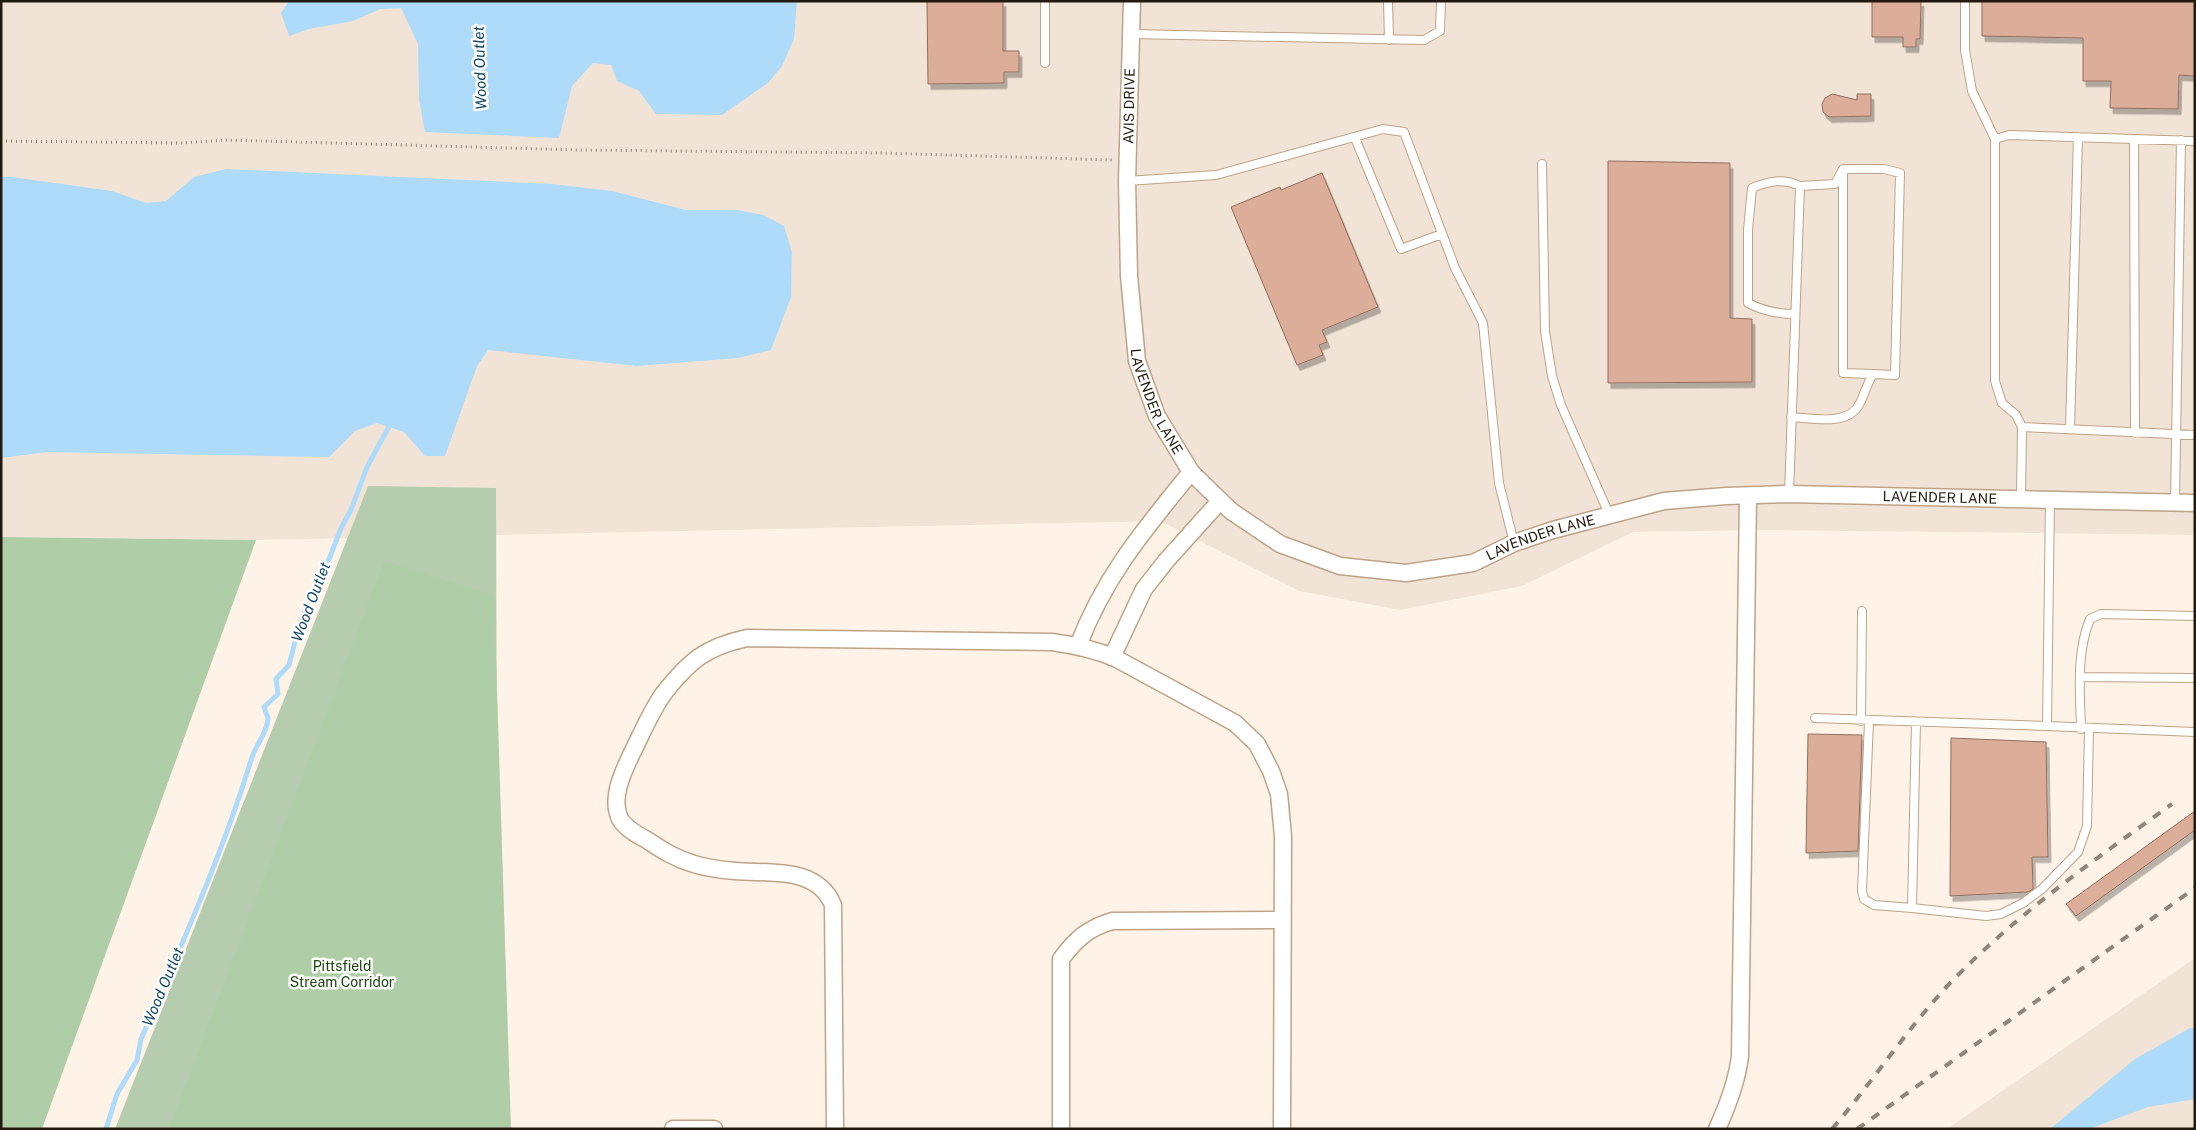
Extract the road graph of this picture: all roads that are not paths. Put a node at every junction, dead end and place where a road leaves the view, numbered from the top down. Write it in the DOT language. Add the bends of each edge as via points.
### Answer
graph roads {
  1 [pos="1045,1"];
  2 [pos="1132,1"];
  3 [pos="1388,1"];
  4 [pos="1441,1"];
  5 [pos="1965,1"];
  6 [pos="1131,34"];
  7 [pos="1389,40"];
  8 [pos="1045,63"];
  9 [pos="2078,137"];
  10 [pos="1355,138"];
  11 [pos="1995,138"];
  12 [pos="2134,139"];
  13 [pos="2181,140"];
  14 [pos="2195,140"];
  15 [pos="1542,164"];
  16 [pos="1843,169"];
  17 [pos="1127,181"];
  18 [pos="1800,186"];
  19 [pos="1129,211"];
  20 [pos="1442,234"];
  21 [pos="1795,314"];
  22 [pos="1873,374"];
  23 [pos="1791,417"];
  24 [pos="2022,427"];
  25 [pos="2070,429"];
  26 [pos="2135,433"];
  27 [pos="2176,435"];
  28 [pos="2195,435"];
  29 [pos="1191,472"];
  30 [pos="1789,494"];
  31 [pos="1748,496"];
  32 [pos="2021,499"];
  33 [pos="1220,500"];
  34 [pos="2050,500"];
  35 [pos="2175,502"];
  36 [pos="2195,503"];
  37 [pos="1610,514"];
  38 [pos="1514,543"];
  39 [pos="1862,611"];
  40 [pos="2195,616"];
  41 [pos="1078,646"];
  42 [pos="1112,657"];
  43 [pos="2080,677"];
  44 [pos="2195,678"];
  45 [pos="1815,718"];
  46 [pos="1865,721"];
  47 [pos="1916,722"];
  48 [pos="2047,726"];
  49 [pos="2085,729"];
  50 [pos="2195,732"];
  51 [pos="1912,908"];
  52 [pos="1282,920"];
  53 [pos="673,1129"];
  54 [pos="714,1129"];
  55 [pos="835,1129"];
  56 [pos="1061,1129"];
  57 [pos="1282,1129"];
  58 [pos="1717,1129"];
  1 -- 8 [label="lane"];
  2 -- 6 [label="street, AVIS DRIVE"];
  3 -- 7 [label="lane"];
  4 -- 7 [label="lane" via="1440,31 1424,40"];
  5 -- 11 [label="lane" via="1965,50 1972,92"];
  6 -- 7 [label="lane"];
  6 -- 17 [label="street, AVIS DRIVE"];
  9 -- 11 [label="lane" via="2009,135"];
  9 -- 12 [label="lane"];
  9 -- 25 [label="lane"];
  10 -- 17 [label="lane" via="1216,176"];
  10 -- 20 [label="lane" via="1383,129 1404,132"];
  10 -- 20 [label="lane" via="1401,249"];
  11 -- 24 [label="lane" via="1995,381 2002,404 2016,415"];
  12 -- 13 [label="lane"];
  12 -- 26 [label="lane"];
  13 -- 14 [label="lane"];
  13 -- 27 [label="lane"];
  15 -- 37 [label="lane" via="1545,331 1552,376 1561,406"];
  16 -- 18 [label="lane" via="1835,184"];
  16 -- 22 [label="lane" via="1844,373"];
  16 -- 22 [label="lane" via="1884,169 1900,173 1895,374"];
  17 -- 19 [label="street, AVIS DRIVE"];
  18 -- 21 [label="lane"];
  18 -- 21 [label="lane" via="1789,181 1767,181 1752,188 1748,230 1748,303 1768,312"];
  19 -- 29 [label="street, LAVENDER LANE" via="1129,276 1137,361 1157,416"];
  20 -- 38 [label="lane" via="1483,323 1499,483"];
  21 -- 23 [label="lane"];
  22 -- 23 [label="lane" via="1859,405 1843,418"];
  23 -- 30 [label="lane"];
  24 -- 25 [label="lane"];
  24 -- 32 [label="lane"];
  25 -- 26 [label="lane"];
  26 -- 27 [label="lane"];
  27 -- 28 [label="lane"];
  27 -- 35 [label="lane"];
  29 -- 33 [label="street, LAVENDER LANE"];
  29 -- 41 [label="street" via="1113,572 1088,619"];
  30 -- 31 [label="street, LAVENDER LANE"];
  30 -- 32 [label="street, LAVENDER LANE"];
  31 -- 37 [label="street, LAVENDER LANE" via="1664,502"];
  31 -- 58 [label="street" via="1740,1056 1738,1073"];
  32 -- 34 [label="street, LAVENDER LANE"];
  33 -- 38 [label="street, LAVENDER LANE" via="1280,544 1340,566 1406,573 1474,563"];
  33 -- 42 [label="street" via="1144,589"];
  34 -- 35 [label="street, LAVENDER LANE"];
  34 -- 48 [label="lane"];
  35 -- 36 [label="street, LAVENDER LANE"];
  37 -- 38 [label="street, LAVENDER LANE"];
  39 -- 46 [label="lane"];
  40 -- 43 [label="lane" via="2101,614 2090,619 2083,635"];
  41 -- 42 [label="street"];
  41 -- 55 [label="street" via="1042,642 747,638 722,643 700,655 680,672 646,723 620,779 620,819 635,833 672,856 694,864 734,871 792,874 813,882 828,894 833,905"];
  42 -- 52 [label="street" via="1235,723 1257,744 1279,794 1283,836"];
  43 -- 44 [label="lane"];
  43 -- 49 [label="lane"];
  45 -- 46 [label="lane"];
  46 -- 47 [label="lane"];
  46 -- 51 [label="lane" via="1864,899 1874,905"];
  47 -- 48 [label="lane"];
  47 -- 51 [label="lane"];
  48 -- 49 [label="lane"];
  49 -- 50 [label="lane"];
  49 -- 51 [label="lane" via="2087,826 2078,852 2042,889 2001,914 1986,916"];
  52 -- 56 [label="street" via="1112,920 1092,928 1074,942 1061,959"];
  52 -- 57 [label="street"];
  53 -- 54 [label="street"];
}
